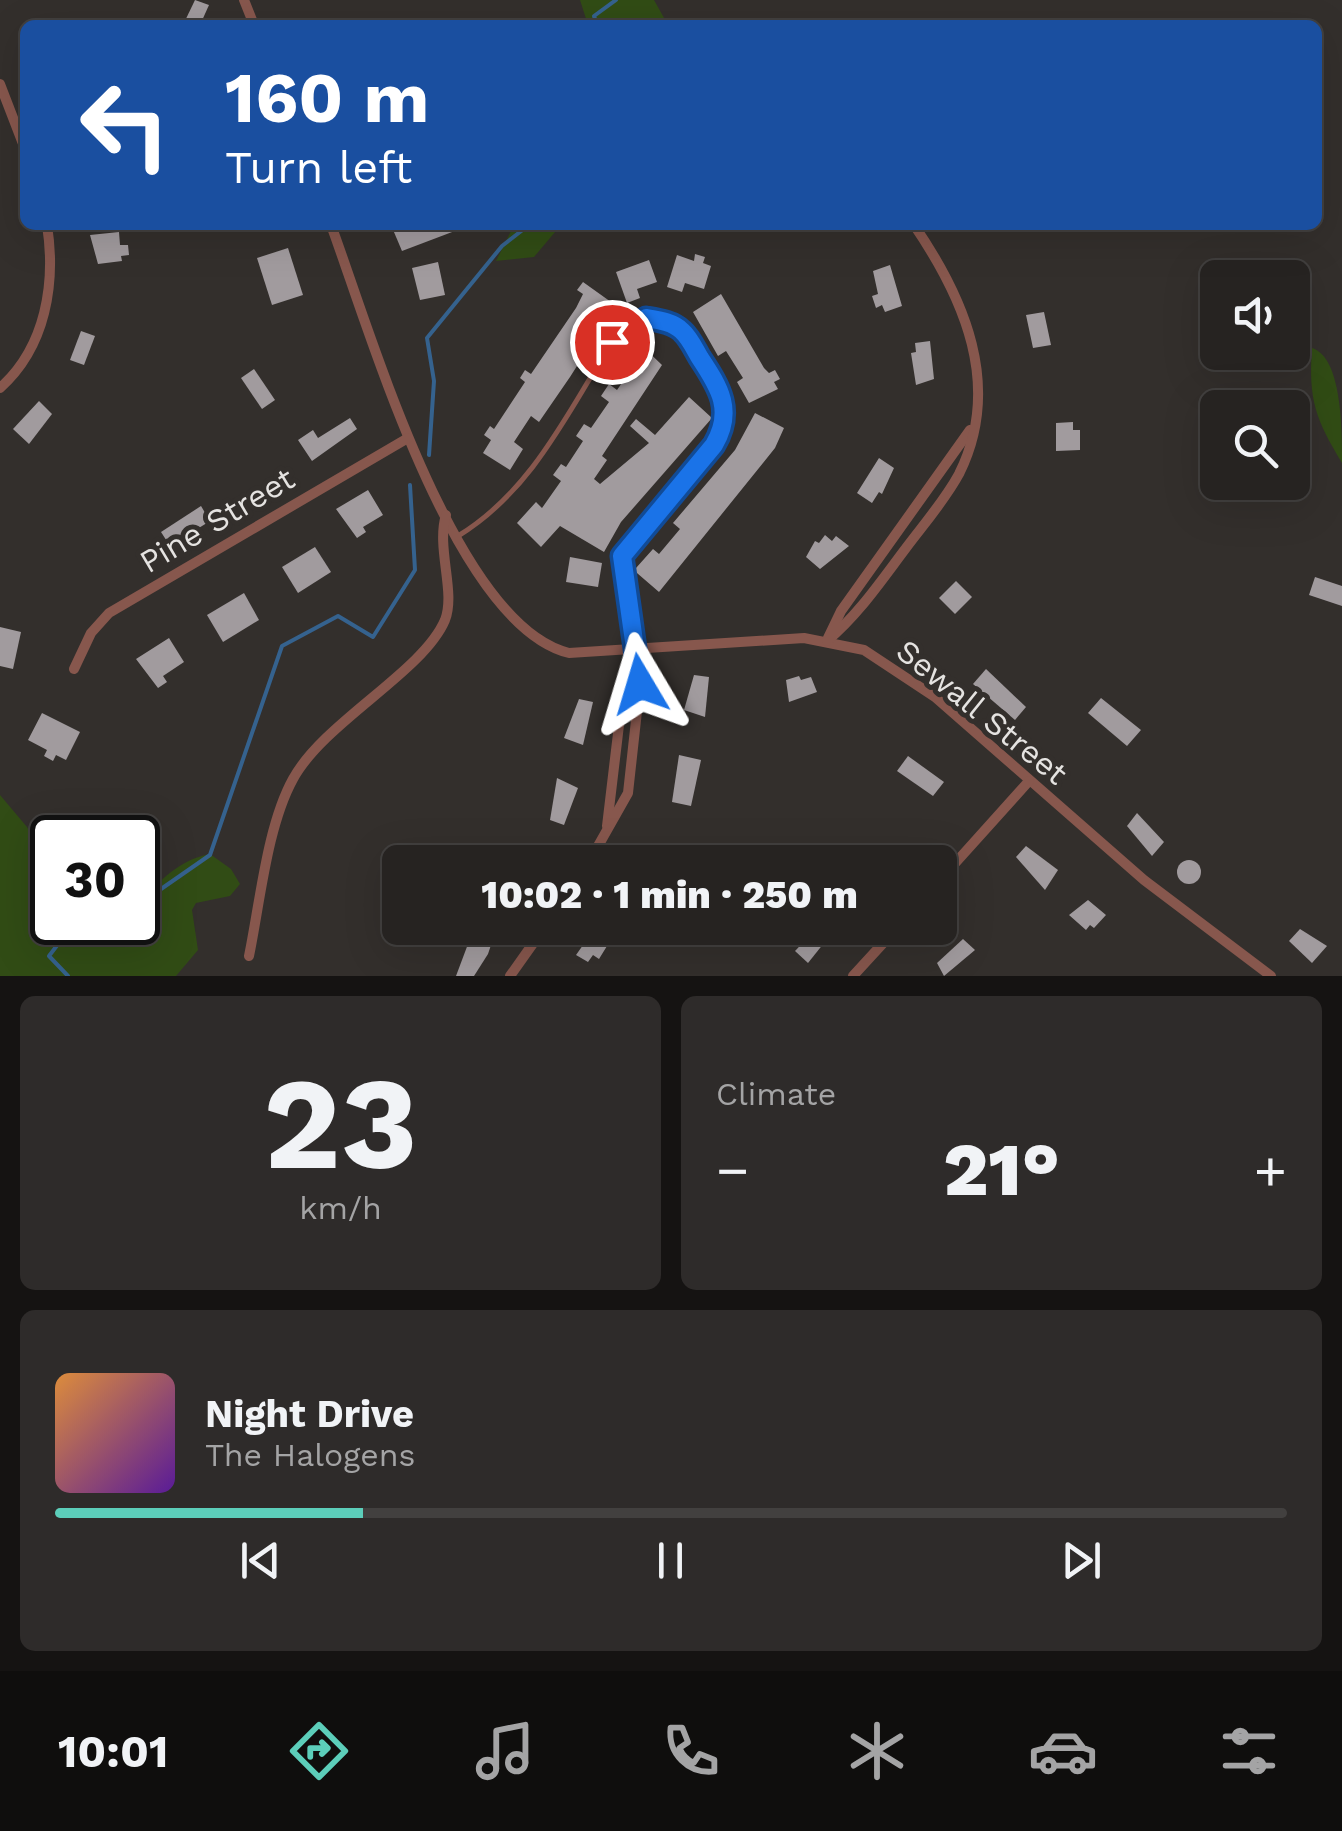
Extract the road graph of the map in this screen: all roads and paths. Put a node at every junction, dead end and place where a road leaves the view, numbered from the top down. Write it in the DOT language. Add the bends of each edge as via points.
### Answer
graph roads {
  1 [pos="0,84"];
  2 [pos="20,136"];
  3 [pos="47,230"];
  4 [pos="334,230"];
  5 [pos="917,230"];
  6 [pos="0,388"];
  7 [pos="971,429"];
  8 [pos="408,438"];
  9 [pos="934,487"];
  10 [pos="946,495"];
  11 [pos="446,515"];
  12 [pos="458,536"];
  13 [pos="827,640"];
  14 [pos="635,652"];
  15 [pos="74,669"];
  16 [pos="621,717"];
  17 [pos="636,718"];
  18 [pos="615,780"];
  19 [pos="1028,781"];
  20 [pos="630,782"];
  21 [pos="604,837"];
  22 [pos="599,845"];
  23 [pos="957,861"];
  24 [pos="532,945"];
  25 [pos="882,945"];
  26 [pos="249,956"];
  27 [pos="510,976"];
  28 [pos="854,976"];
  29 [pos="1271,976"];
  1 -- 2 [label="street"];
  3 -- 6 [label="street" via="44,318 29,353"];
  4 -- 8 [label="street, Sewall Street"];
  5 -- 7 [label="street" via="968,323 976,379"];
  7 -- 9 [label="street"];
  7 -- 10 [label="street" via="966,459"];
  8 -- 11 [label="street, Sewall Street"];
  8 -- 15 [label="street, Pine Street" via="110,614 91,633"];
  9 -- 10 [label="lane"];
  9 -- 13 [label="street" via="840,611"];
  10 -- 13 [label="street" via="852,620"];
  11 -- 12 [label="street, Sewall Street"];
  11 -- 26 [label="street" via="440,533 446,618 426,647 293,778"];
  12 -- 14 [label="street, Sewall Street" via="484,580 540,641 569,653"];
  12 -- 14 [label="lane" via="522,484 612,342 646,318 668,322 718,386 726,410 724,428 622,556"];
  13 -- 14 [label="street, Sewall Street"];
  13 -- 19 [label="street, Sewall Street" via="864,650 908,677"];
  14 -- 16 [label="street"];
  14 -- 17 [label="street"];
  16 -- 17 [label="lane"];
  16 -- 18 [label="street"];
  17 -- 20 [label="street"];
  18 -- 20 [label="lane"];
  18 -- 21 [label="street"];
  19 -- 23 [label="street"];
  19 -- 29 [label="street, Sewall Street"];
  20 -- 21 [label="street"];
  21 -- 22 [label="street"];
  24 -- 27 [label="street"];
  25 -- 28 [label="street"];
}
